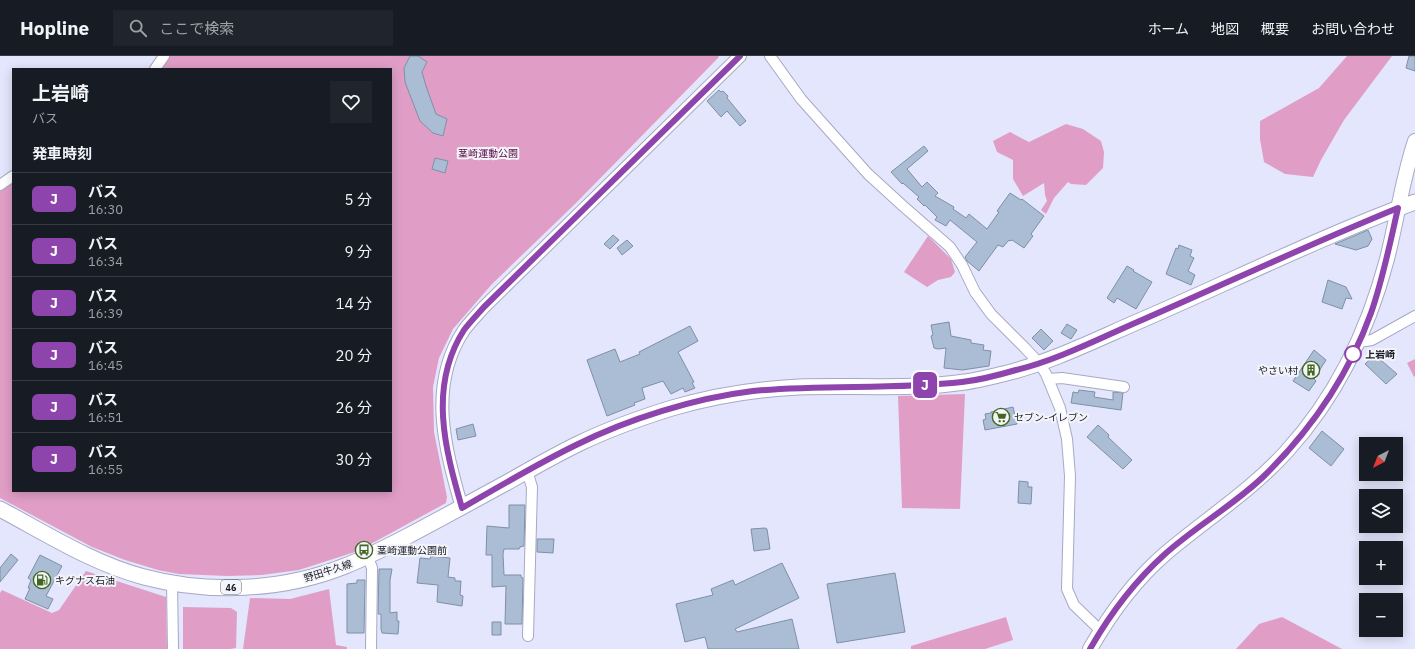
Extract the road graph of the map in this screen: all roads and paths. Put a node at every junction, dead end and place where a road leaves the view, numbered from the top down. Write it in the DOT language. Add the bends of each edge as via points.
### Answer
graph roads {
  1 [pos="164,56"];
  2 [pos="770,56"];
  3 [pos="736,57"];
  4 [pos="156,68"];
  5 [pos="1415,141"];
  6 [pos="12,177"];
  7 [pos="0,185"];
  8 [pos="1415,202"];
  9 [pos="1398,208"];
  10 [pos="1415,316"];
  11 [pos="1359,342"];
  12 [pos="1039,364"];
  13 [pos="1048,379"];
  14 [pos="1124,387"];
  15 [pos="527,471"];
  16 [pos="462,508"];
  17 [pos="0,509"];
  18 [pos="368,557"];
  19 [pos="172,583"];
  20 [pos="1100,631"];
  21 [pos="528,636"];
  22 [pos="173,649"];
  23 [pos="371,649"];
  24 [pos="1090,649"];
  1 -- 4 [label="street"];
  2 -- 12 [label="street" via="801,99 868,174 950,247 975,292"];
  3 -- 16 [label="street" via="484,307 464,330 447,368 442,408 442,421"];
  5 -- 9 [label="main road"];
  6 -- 7 [label="street"];
  8 -- 9 [label="main road, 野田牛久線 / 46"];
  9 -- 11 [label="main road" via="1379,287"];
  9 -- 12 [label="main road, 野田牛久線 / 46"];
  10 -- 11 [label="street" via="1372,340"];
  11 -- 20 [label="main road" via="1328,399 1287,451 1263,476 1164,555 1122,600"];
  12 -- 13 [label="street"];
  12 -- 15 [label="main road, 野田牛久線 / 46" via="966,382 796,388 750,392 700,401 650,415 610,430 577,444"];
  13 -- 14 [label="street" via="1062,378"];
  13 -- 20 [label="street" via="1060,408 1067,439 1070,476 1067,589 1074,605"];
  15 -- 16 [label="main road, 野田牛久線 / 46"];
  15 -- 21 [label="street" via="532,487"];
  16 -- 18 [label="main road, 野田牛久線 / 46"];
  17 -- 19 [label="main road, 野田牛久線 / 46" via="100,562"];
  18 -- 19 [label="main road, 野田牛久線 / 46" via="320,575 278,584 207,587"];
  18 -- 23 [label="street" via="372,568"];
  19 -- 22 [label="street"];
  20 -- 24 [label="main road"];
}
